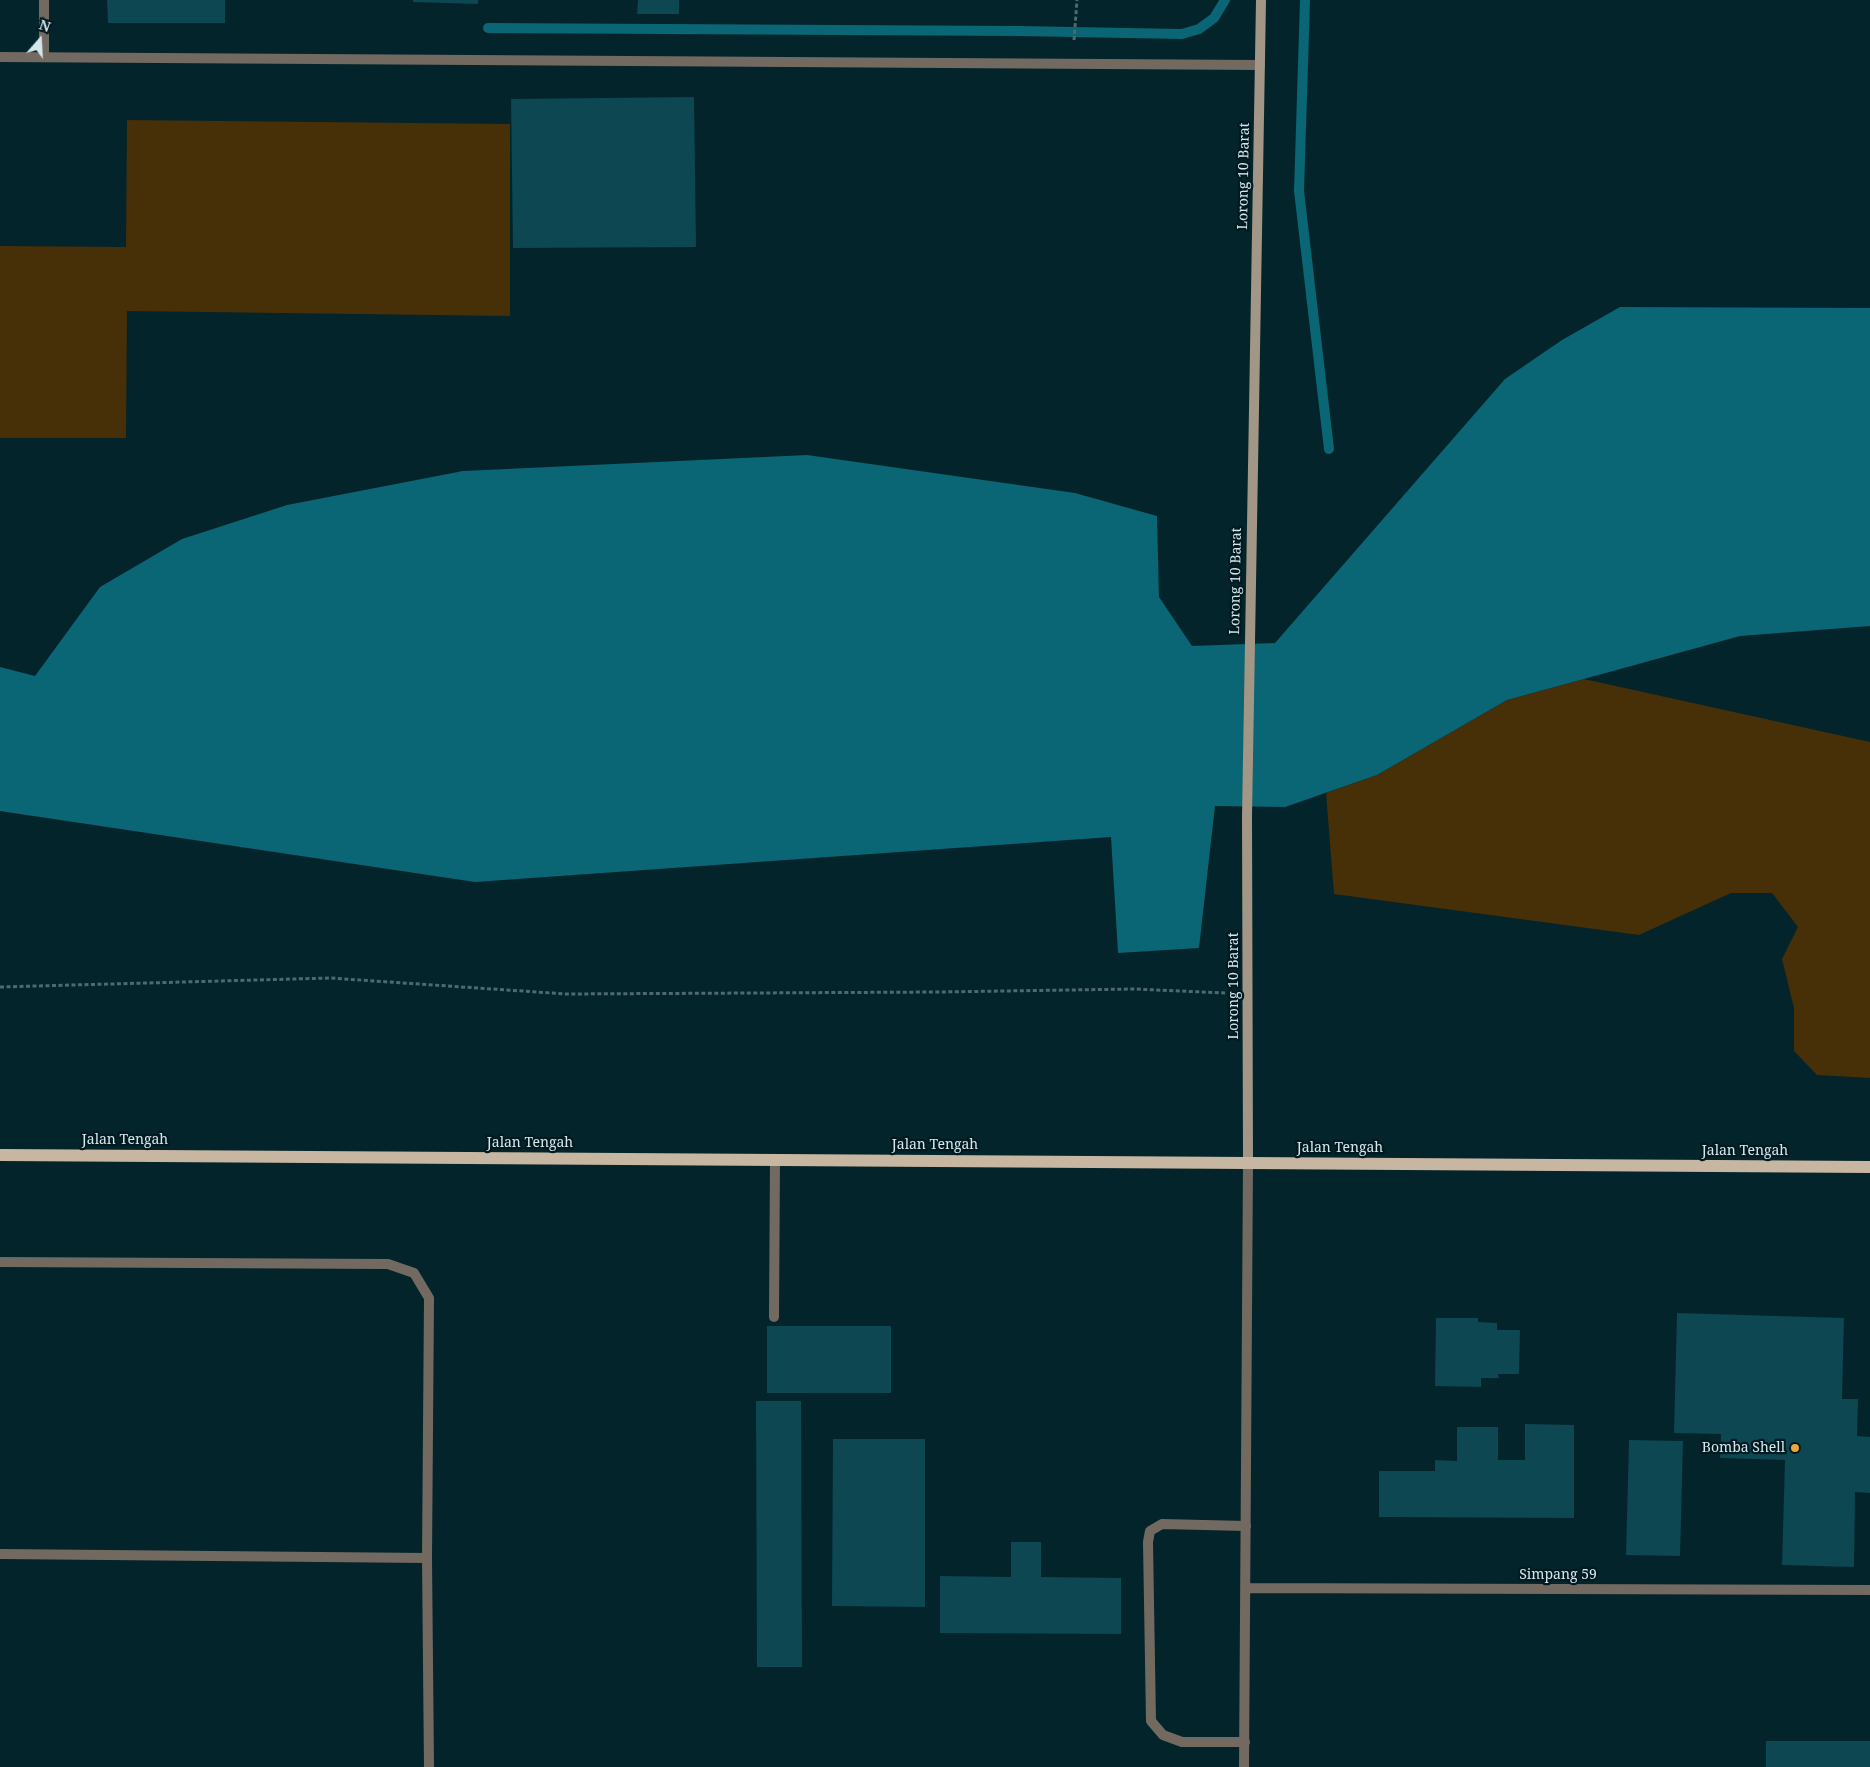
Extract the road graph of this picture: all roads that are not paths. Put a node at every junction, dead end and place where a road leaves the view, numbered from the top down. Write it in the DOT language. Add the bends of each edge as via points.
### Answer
graph roads {
  1 [pos="44,0"];
  2 [pos="1261,0"];
  3 [pos="0,58"];
  4 [pos="44,58"];
  5 [pos="1260,65"];
  6 [pos="0,1154"];
  7 [pos="776,1159"];
  8 [pos="1248,1162"];
  9 [pos="1870,1167"];
  10 [pos="0,1262"];
  11 [pos="774,1317"];
  12 [pos="1246,1526"];
  13 [pos="0,1554"];
  14 [pos="427,1558"];
  15 [pos="1246,1588"];
  16 [pos="1870,1590"];
  17 [pos="1245,1742"];
  18 [pos="429,1767"];
  19 [pos="1244,1767"];
  1 -- 4 [label="street"];
  2 -- 5 [label="street, Lorong 10 Barat"];
  3 -- 4 [label="street"];
  4 -- 5 [label="street"];
  5 -- 8 [label="street, Lorong 10 Barat" via="1249,633"];
  6 -- 7 [label="main road, Jalan Tengah"];
  7 -- 8 [label="main road, Jalan Tengah"];
  7 -- 11 [label="street"];
  8 -- 9 [label="main road, Jalan Tengah"];
  8 -- 12 [label="street"];
  10 -- 14 [label="street" via="388,1264 414,1272 429,1298"];
  12 -- 15 [label="street"];
  12 -- 17 [label="street" via="1162,1524 1150,1531 1148,1542 1151,1721 1163,1736 1182,1742"];
  13 -- 14 [label="street"];
  14 -- 18 [label="street"];
  15 -- 16 [label="street, Simpang 59"];
  15 -- 17 [label="street"];
  17 -- 19 [label="street"];
}
